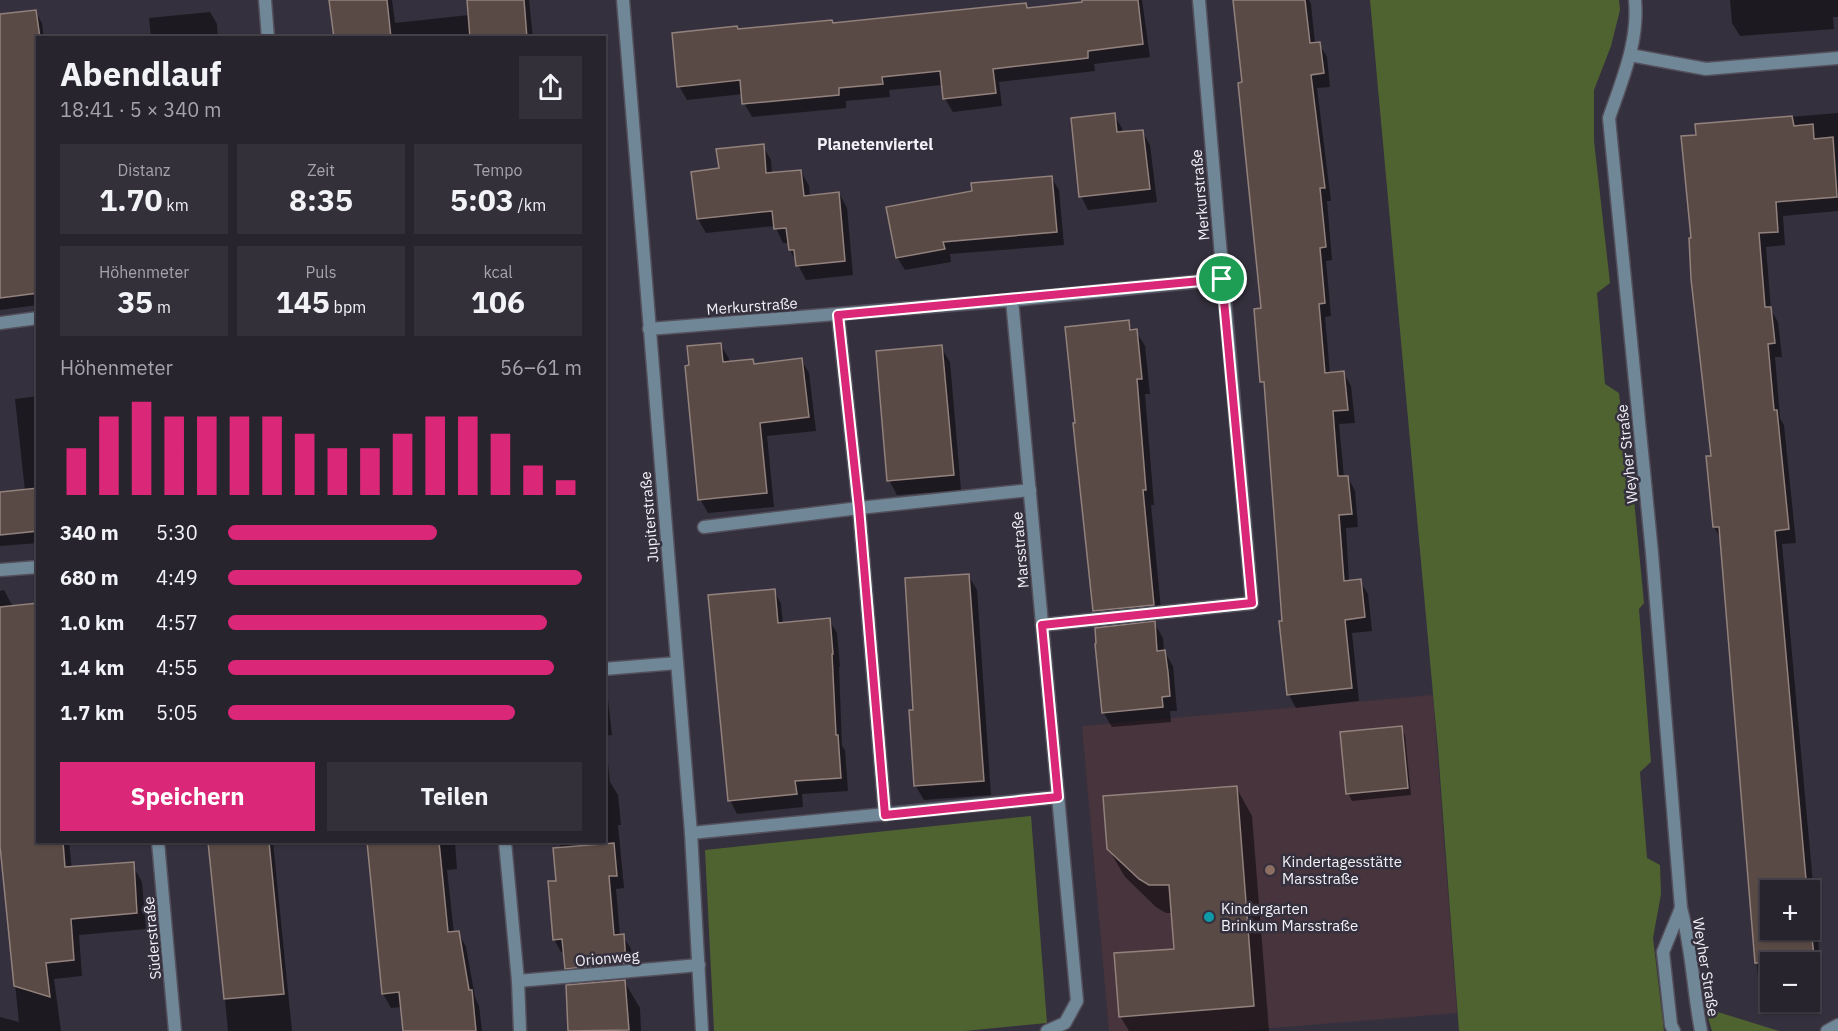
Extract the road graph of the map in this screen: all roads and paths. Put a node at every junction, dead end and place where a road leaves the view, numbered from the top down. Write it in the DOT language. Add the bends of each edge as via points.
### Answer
graph roads {
  1 [pos="265,0"];
  2 [pos="623,0"];
  3 [pos="1199,0"];
  4 [pos="1635,0"];
  5 [pos="268,36"];
  6 [pos="1630,55"];
  7 [pos="1838,58"];
  8 [pos="1222,279"];
  9 [pos="1012,300"];
  10 [pos="838,315"];
  11 [pos="36,318"];
  12 [pos="0,323"];
  13 [pos="649,329"];
  14 [pos="1030,490"];
  15 [pos="859,508"];
  16 [pos="704,527"];
  17 [pos="36,567"];
  18 [pos="0,570"];
  19 [pos="1042,625"];
  20 [pos="678,663"];
  21 [pos="606,669"];
  22 [pos="1058,797"];
  23 [pos="885,815"];
  24 [pos="691,833"];
  25 [pos="158,843"];
  26 [pos="506,843"];
  27 [pos="1681,909"];
  28 [pos="699,965"];
  29 [pos="518,981"];
  30 [pos="1838,1025"];
  31 [pos="175,1031"];
  32 [pos="520,1031"];
  33 [pos="702,1031"];
  34 [pos="1047,1031"];
  35 [pos="1674,1031"];
  36 [pos="1701,1031"];
  37 [pos="1827,1031"];
  1 -- 5 [label="street"];
  2 -- 13 [label="street, Jupiterstraße"];
  3 -- 8 [label="street, Merkurstraße"];
  4 -- 6 [label="street, Weyher Straße"];
  6 -- 7 [label="street" via="1706,69"];
  6 -- 27 [label="street, Weyher Straße" via="1609,118 1651,541"];
  8 -- 9 [label="street, Merkurstraße"];
  8 -- 19 [label="street" via="1252,603"];
  9 -- 10 [label="street, Merkurstraße"];
  9 -- 14 [label="street, Marsstraße"];
  10 -- 13 [label="street, Merkurstraße"];
  10 -- 15 [label="street"];
  11 -- 12 [label="street"];
  13 -- 20 [label="street, Jupiterstraße"];
  14 -- 15 [label="street"];
  14 -- 19 [label="street, Marsstraße"];
  15 -- 16 [label="street"];
  15 -- 23 [label="street"];
  17 -- 18 [label="street"];
  19 -- 22 [label="street, Marsstraße"];
  20 -- 21 [label="street"];
  20 -- 24 [label="street, Jupiterstraße"];
  22 -- 23 [label="street"];
  22 -- 34 [label="street, Marsstraße" via="1077,1001 1065,1023"];
  23 -- 24 [label="street"];
  24 -- 28 [label="street, Jupiterstraße"];
  25 -- 31 [label="street, Süderstraße"];
  26 -- 29 [label="street"];
  27 -- 35 [label="street, Weyher Straße" via="1663,952"];
  27 -- 36 [label="street, Weyher Straße" via="1688,933"];
  28 -- 29 [label="street, Orionweg"];
  28 -- 33 [label="street, Jupiterstraße"];
  29 -- 32 [label="street"];
  30 -- 37 [label="street"];
}
